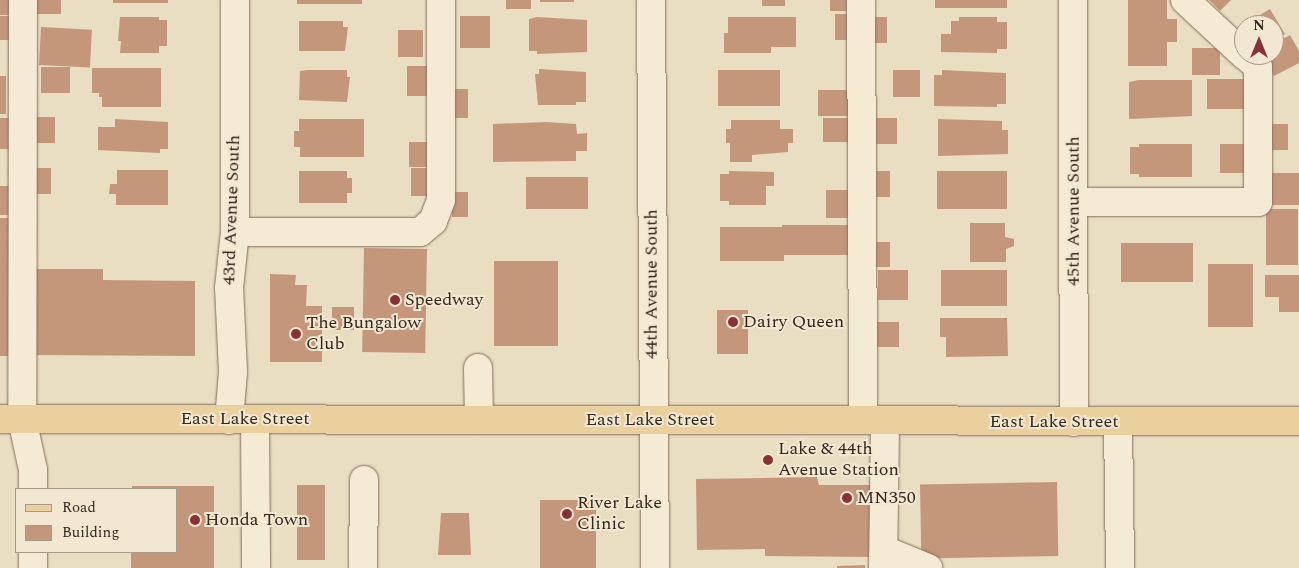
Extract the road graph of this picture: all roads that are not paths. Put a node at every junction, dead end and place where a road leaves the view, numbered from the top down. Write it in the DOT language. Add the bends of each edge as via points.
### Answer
graph roads {
  1 [pos="23,0"];
  2 [pos="236,0"];
  3 [pos="441,0"];
  4 [pos="651,0"];
  5 [pos="861,0"];
  6 [pos="1073,0"];
  7 [pos="1185,0"];
  8 [pos="1234,46"];
  9 [pos="1256,65"];
  10 [pos="1074,202"];
  11 [pos="235,232"];
  12 [pos="478,368"];
  13 [pos="11,419"];
  14 [pos="242,419"];
  15 [pos="479,420"];
  16 [pos="652,420"];
  17 [pos="874,420"];
  18 [pos="1074,422"];
  19 [pos="1118,422"];
  20 [pos="1299,422"];
  21 [pos="364,480"];
  22 [pos="33,488"];
  23 [pos="33,553"];
  24 [pos="883,559"];
  25 [pos="33,568"];
  26 [pos="256,568"];
  27 [pos="363,568"];
  28 [pos="655,568"];
  29 [pos="928,568"];
  30 [pos="1120,568"];
  1 -- 13 [label="street"];
  2 -- 11 [label="street, 43rd Avenue South"];
  3 -- 11 [label="street" via="441,200 433,221 420,232"];
  4 -- 16 [label="street, 44th Avenue South"];
  5 -- 17 [label="street"];
  6 -- 10 [label="street, 45th Avenue South"];
  7 -- 8 [label="street"];
  9 -- 10 [label="street" via="1258,202"];
  10 -- 18 [label="street, 45th Avenue South"];
  11 -- 14 [label="street, 43rd Avenue South" via="229,288 233,372"];
  12 -- 15 [label="street"];
  13 -- 14 [label="main road, East Lake Street"];
  13 -- 22 [label="street" via="33,470"];
  14 -- 15 [label="main road, East Lake Street"];
  14 -- 26 [label="street, 43rd Avenue South"];
  15 -- 16 [label="main road, East Lake Street"];
  16 -- 17 [label="main road, East Lake Street"];
  16 -- 28 [label="street, 44th Avenue South"];
  17 -- 18 [label="main road, East Lake Street"];
  17 -- 24 [label="street"];
  18 -- 19 [label="main road, East Lake Street"];
  19 -- 20 [label="main road, East Lake Street"];
  19 -- 30 [label="street"];
  21 -- 27 [label="street"];
  23 -- 25 [label="street"];
  24 -- 29 [label="street"];
}
